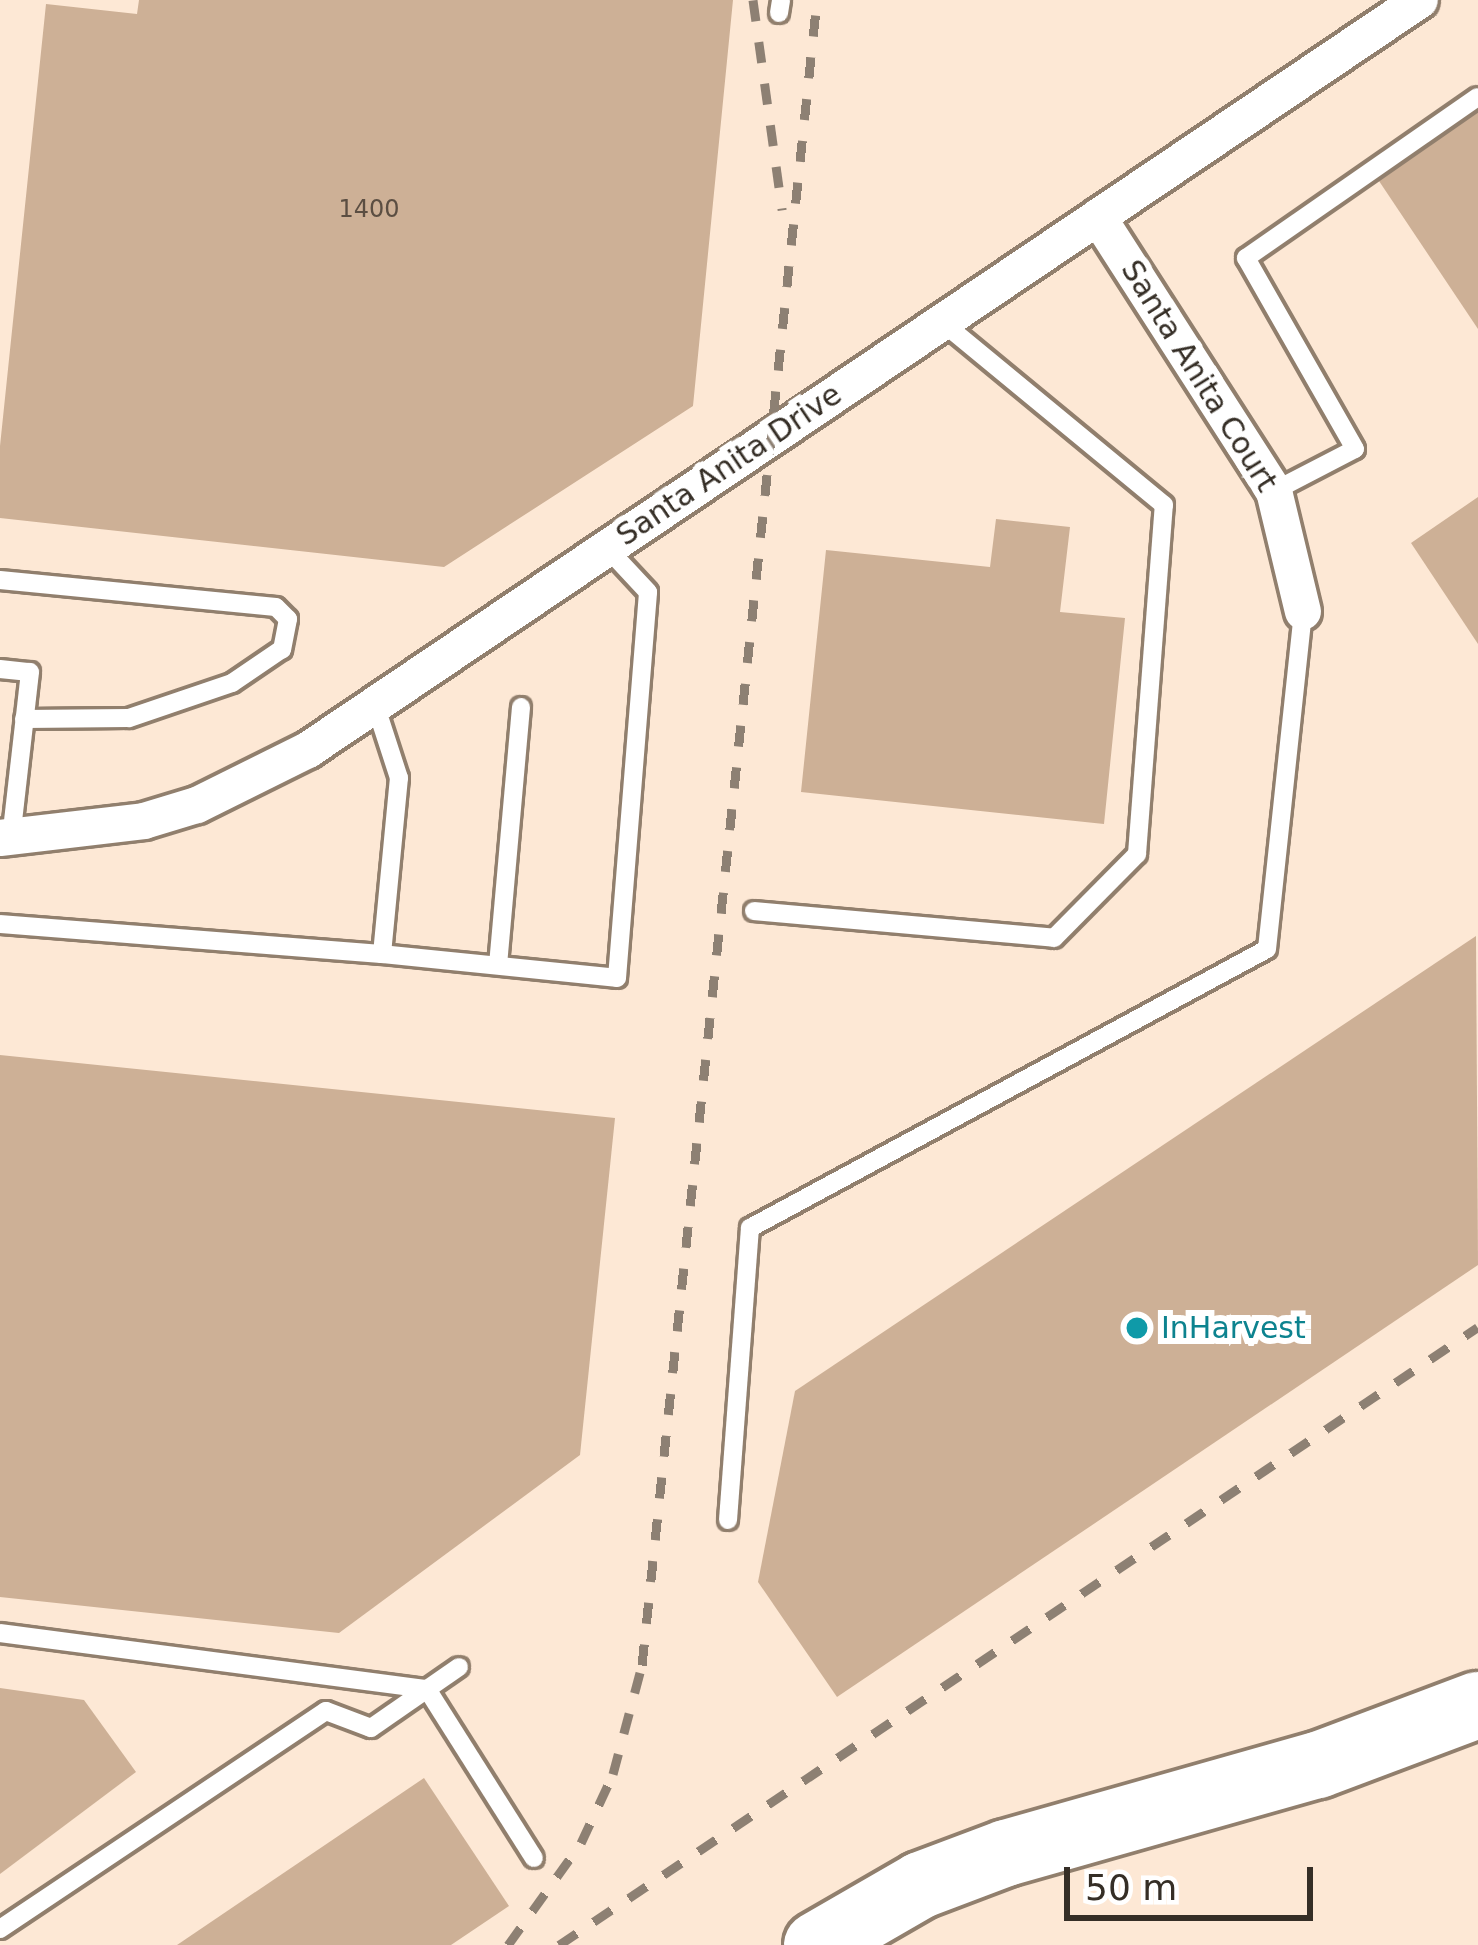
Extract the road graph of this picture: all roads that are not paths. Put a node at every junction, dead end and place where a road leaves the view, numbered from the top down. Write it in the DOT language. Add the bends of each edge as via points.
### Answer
graph roads {
  1 [pos="1420,0"];
  2 [pos="1478,97"];
  3 [pos="1098,217"];
  4 [pos="942,322"];
  5 [pos="1274,491"];
  6 [pos="607,548"];
  7 [pos="0,580"];
  8 [pos="1303,612"];
  9 [pos="0,670"];
  10 [pos="374,704"];
  11 [pos="521,707"];
  12 [pos="24,719"];
  13 [pos="9,766"];
  14 [pos="6,838"];
  15 [pos="754,911"];
  16 [pos="0,924"];
  17 [pos="382,954"];
  18 [pos="498,965"];
  19 [pos="728,1520"];
  20 [pos="0,1633"];
  21 [pos="459,1667"];
  22 [pos="427,1689"];
  23 [pos="1478,1705"];
  24 [pos="534,1858"];
  25 [pos="0,1932"];
  26 [pos="7,1945"];
  27 [pos="817,1945"];
  1 -- 3 [label="street, Santa Anita Drive"];
  2 -- 5 [label="lane" via="1246,258 1355,449"];
  3 -- 4 [label="street, Santa Anita Drive"];
  3 -- 5 [label="street, Santa Anita Court"];
  4 -- 6 [label="street, Santa Anita Drive"];
  4 -- 15 [label="lane" via="1164,505 1137,854 1054,938"];
  5 -- 8 [label="street, Santa Anita Court"];
  6 -- 10 [label="street, Santa Anita Drive"];
  6 -- 18 [label="lane" via="648,592 616,978"];
  7 -- 12 [label="lane" via="276,607 287,619 281,650 232,683 129,718"];
  8 -- 19 [label="lane" via="1267,949 750,1228"];
  9 -- 12 [label="lane" via="30,672"];
  10 -- 14 [label="street, Santa Anita Drive" via="308,750 197,805 94,830"];
  10 -- 17 [label="lane" via="399,778"];
  11 -- 18 [label="lane"];
  12 -- 13 [label="lane"];
  13 -- 14 [label="lane"];
  16 -- 17 [label="lane"];
  17 -- 18 [label="lane"];
  20 -- 22 [label="lane"];
  21 -- 22 [label="lane"];
  22 -- 24 [label="lane"];
  22 -- 25 [label="lane" via="371,1728 326,1711"];
  23 -- 27 [label="highway" via="1318,1766 1006,1852 921,1885"];
  25 -- 26 [label="lane"];
}
